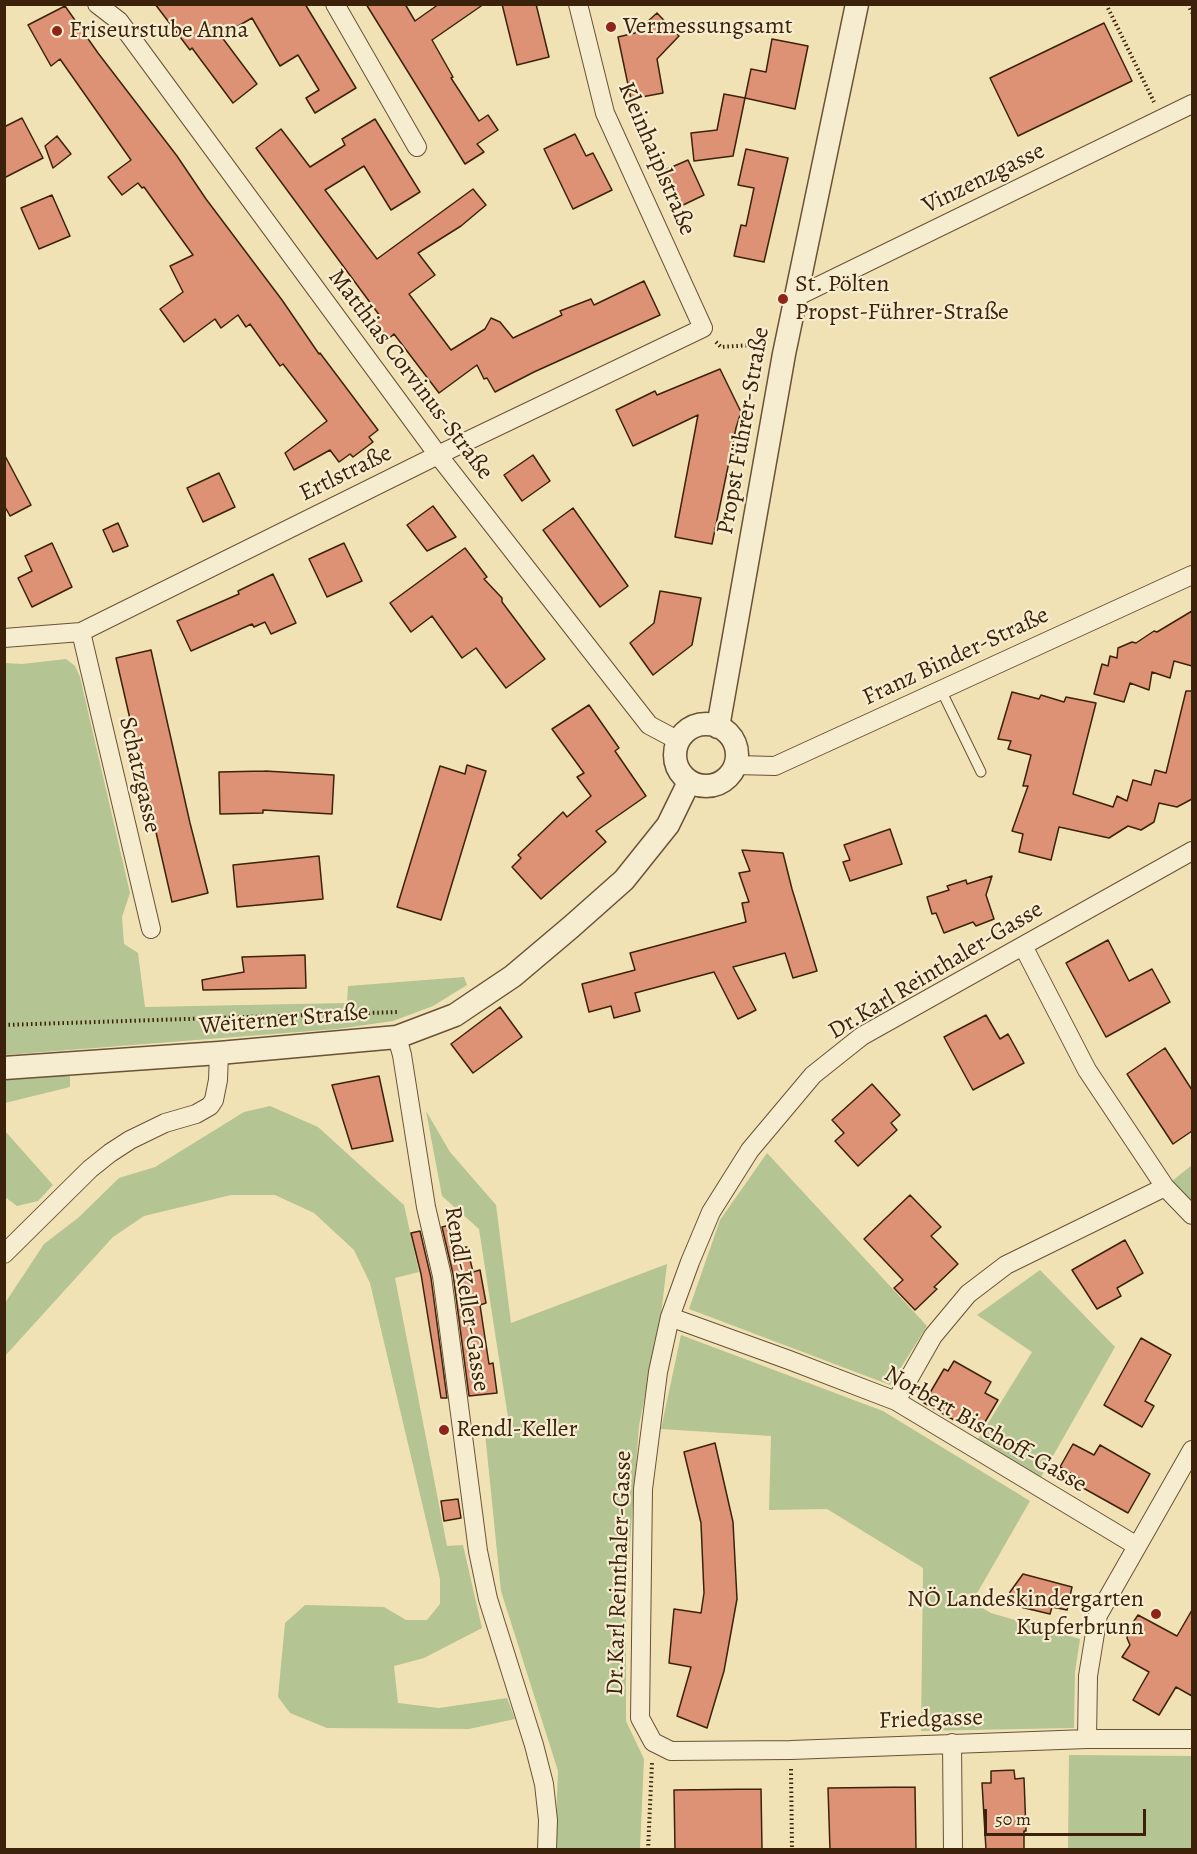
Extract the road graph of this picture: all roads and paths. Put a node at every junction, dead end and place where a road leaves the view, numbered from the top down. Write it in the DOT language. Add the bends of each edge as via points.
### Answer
graph roads {
  1 [pos="97,4"];
  2 [pos="335,4"];
  3 [pos="578,4"];
  4 [pos="857,4"];
  5 [pos="1106,4"];
  6 [pos="1188,4"];
  7 [pos="117,13"];
  8 [pos="1192,13"];
  9 [pos="1192,104"];
  10 [pos="1162,118"];
  11 [pos="417,147"];
  12 [pos="796,297"];
  13 [pos="703,328"];
  14 [pos="783,354"];
  15 [pos="438,455"];
  16 [pos="1192,575"];
  17 [pos="81,632"];
  18 [pos="4,638"];
  19 [pos="942,690"];
  20 [pos="718,727"];
  21 [pos="678,741"];
  22 [pos="736,765"];
  23 [pos="981,772"];
  24 [pos="689,782"];
  25 [pos="1192,851"];
  26 [pos="151,929"];
  27 [pos="1023,946"];
  28 [pos="400,1012"];
  29 [pos="4,1025"];
  30 [pos="397,1037"];
  31 [pos="219,1053"];
  32 [pos="4,1068"];
  33 [pos="1165,1187"];
  34 [pos="1192,1215"];
  35 [pos="4,1254"];
  36 [pos="670,1317"];
  37 [pos="896,1401"];
  38 [pos="1192,1450"];
  39 [pos="1137,1546"];
  40 [pos="1192,1738"];
  41 [pos="1087,1739"];
  42 [pos="653,1742"];
  43 [pos="952,1743"];
  44 [pos="791,1750"];
  45 [pos="547,1850"];
  46 [pos="648,1850"];
  47 [pos="792,1850"];
  48 [pos="954,1850"];
  1 -- 7 [label="street, Matthias Corvinus-Straße"];
  2 -- 11 [label="street"];
  3 -- 13 [label="street, Kleinhaiplstraße" via="605,113"];
  4 -- 12 [label="street, Propst Führer-Straße"];
  5 -- 10 [label="path"];
  6 -- 8 [label="path"];
  7 -- 15 [label="street, Matthias Corvinus-Straße"];
  9 -- 10 [label="street, Vinzenzgasse"];
  10 -- 12 [label="street, Vinzenzgasse"];
  12 -- 14 [label="street, Propst Führer-Straße"];
  13 -- 14 [label="path" via="721,347 752,345"];
  13 -- 15 [label="street, Ertlstraße"];
  14 -- 20 [label="street, Propst Führer-Straße"];
  15 -- 17 [label="street, Ertlstraße"];
  15 -- 21 [label="street, Matthias Corvinus-Straße" via="649,726"];
  16 -- 19 [label="street, Franz Binder-Straße"];
  17 -- 18 [label="street, Ertlstraße"];
  17 -- 26 [label="street, Schatzgasse"];
  19 -- 22 [label="street, Franz Binder-Straße" via="775,766"];
  19 -- 23 [label="lane"];
  20 -- 21 [label="street" via="700,725"];
  20 -- 22 [label="street" via="735,742"];
  21 -- 24 [label="street" via="676,764"];
  22 -- 24 [label="street" via="732,774 717,785"];
  24 -- 30 [label="street, Weiterner Straße" via="668,825 624,880 543,951 455,1015"];
  25 -- 27 [label="street, Dr.Karl Reinthaler-Gasse"];
  27 -- 33 [label="street" via="1087,1070"];
  27 -- 36 [label="street, Dr.Karl Reinthaler-Gasse" via="862,1036 813,1075 750,1150 711,1212"];
  28 -- 29 [label="path"];
  30 -- 31 [label="street, Weiterner Straße"];
  30 -- 45 [label="street, Rendl-Keller-Gasse" via="442,1276 478,1551 488,1599 544,1784"];
  31 -- 32 [label="street, Weiterner Straße"];
  31 -- 35 [label="street" via="218,1080 210,1106 165,1123 110,1153"];
  33 -- 34 [label="street"];
  33 -- 37 [label="street" via="1006,1265 968,1294 933,1336"];
  36 -- 37 [label="street, Norbert Bischoff-Gasse"];
  36 -- 42 [label="street, Dr.Karl Reinthaler-Gasse" via="658,1372 643,1489 640,1718"];
  37 -- 39 [label="street, Norbert Bischoff-Gasse"];
  38 -- 39 [label="street"];
  39 -- 41 [label="street" via="1098,1615 1088,1676"];
  40 -- 41 [label="street, Friedgasse"];
  41 -- 43 [label="street, Friedgasse"];
  42 -- 44 [label="street, Friedgasse" via="671,1751"];
  42 -- 46 [label="path"];
  43 -- 44 [label="street, Friedgasse"];
  43 -- 48 [label="street"];
  44 -- 47 [label="path"];
}
